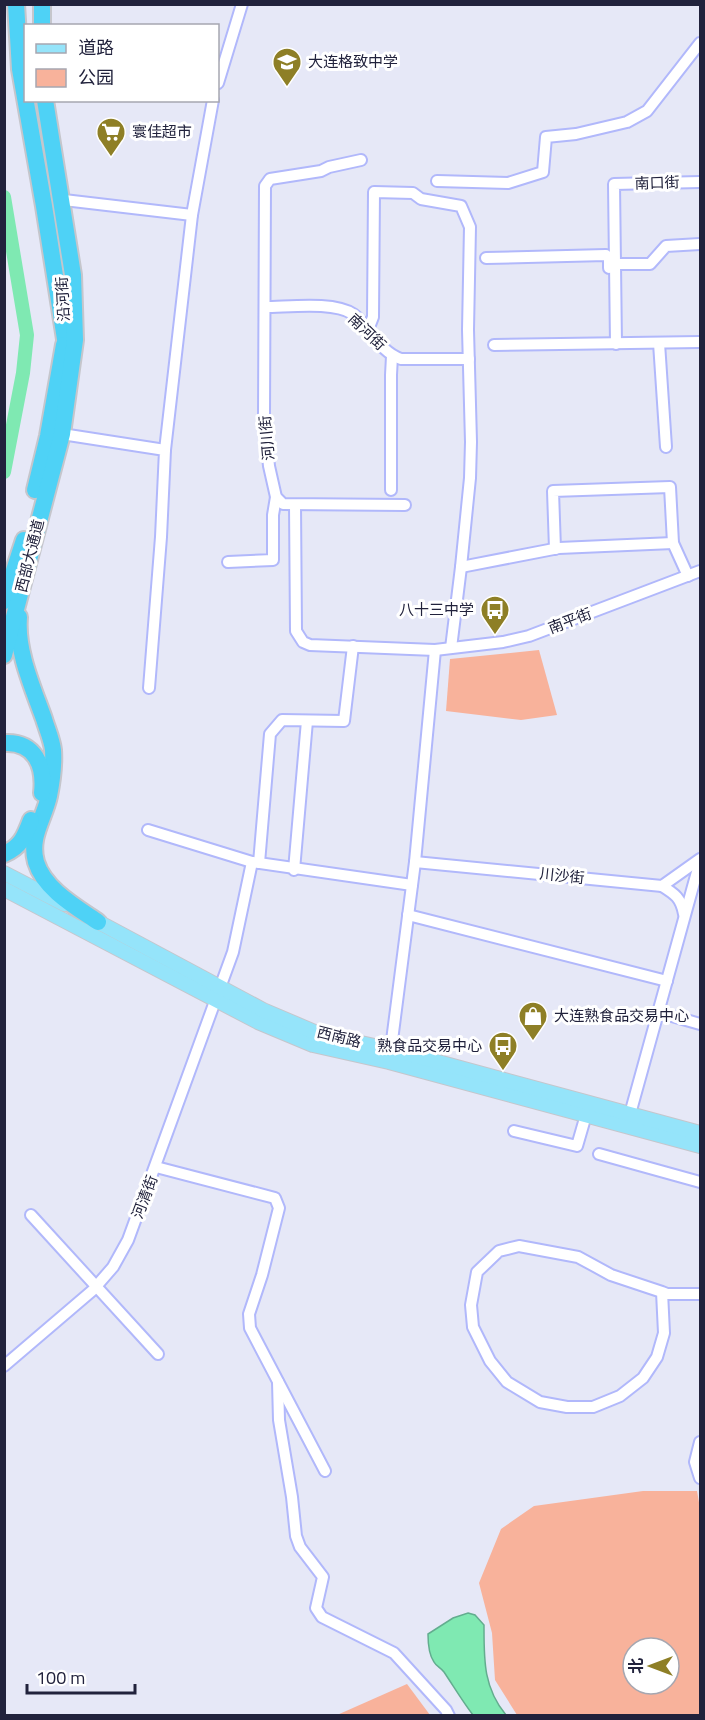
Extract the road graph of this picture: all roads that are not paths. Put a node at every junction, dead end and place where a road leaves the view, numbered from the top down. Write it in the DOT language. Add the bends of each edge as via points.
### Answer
graph roads {
  1 [pos="16,4"];
  2 [pos="27,4"];
  3 [pos="33,4"];
  4 [pos="42,4"];
  5 [pos="242,4"];
  6 [pos="27,24"];
  7 [pos="33,24"];
  8 [pos="42,24"];
  9 [pos="700,43"];
  10 [pos="219,80"];
  11 [pos="24,92"];
  12 [pos="26,102"];
  13 [pos="34,102"];
  14 [pos="45,102"];
  15 [pos="52,102"];
  16 [pos="213,102"];
  17 [pos="361,160"];
  18 [pos="437,181"];
  19 [pos="700,182"];
  20 [pos="64,200"];
  21 [pos="192,215"];
  22 [pos="700,244"];
  23 [pos="486,258"];
  24 [pos="71,263"];
  25 [pos="614,264"];
  26 [pos="615,302"];
  27 [pos="265,307"];
  28 [pos="368,330"];
  29 [pos="65,339"];
  30 [pos="700,342"];
  31 [pos="658,343"];
  32 [pos="616,344"];
  33 [pos="494,345"];
  34 [pos="392,356"];
  35 [pos="469,359"];
  36 [pos="62,434"];
  37 [pos="666,447"];
  38 [pos="165,450"];
  39 [pos="391,490"];
  40 [pos="40,494"];
  41 [pos="276,497"];
  42 [pos="295,505"];
  43 [pos="405,505"];
  44 [pos="31,534"];
  45 [pos="673,543"];
  46 [pos="555,549"];
  47 [pos="228,562"];
  48 [pos="461,567"];
  49 [pos="700,571"];
  50 [pos="688,576"];
  51 [pos="4,601"];
  52 [pos="4,622"];
  53 [pos="353,646"];
  54 [pos="451,648"];
  55 [pos="435,651"];
  56 [pos="4,655"];
  57 [pos="149,688"];
  58 [pos="307,720"];
  59 [pos="4,743"];
  60 [pos="148,830"];
  61 [pos="4,854"];
  62 [pos="700,860"];
  63 [pos="415,862"];
  64 [pos="255,863"];
  65 [pos="294,870"];
  66 [pos="4,873"];
  67 [pos="412,885"];
  68 [pos="662,886"];
  69 [pos="4,889"];
  70 [pos="408,915"];
  71 [pos="685,918"];
  72 [pos="98,922"];
  73 [pos="667,981"];
  74 [pos="218,993"];
  75 [pos="658,1012"];
  76 [pos="700,1024"];
  77 [pos="390,1056"];
  78 [pos="630,1114"];
  79 [pos="586,1115"];
  80 [pos="514,1131"];
  81 [pos="700,1132"];
  82 [pos="700,1146"];
  83 [pos="599,1154"];
  84 [pos="156,1167"];
  85 [pos="700,1182"];
  86 [pos="32,1215"];
  87 [pos="96,1287"];
  88 [pos="662,1292"];
  89 [pos="700,1294"];
  90 [pos="158,1354"];
  91 [pos="4,1366"];
  92 [pos="278,1378"];
  93 [pos="700,1442"];
  94 [pos="325,1471"];
  95 [pos="700,1478"];
  96 [pos="449,1716"];
  1 -- 11 [label="highway"];
  2 -- 6 [label="highway"];
  3 -- 7 [label="highway"];
  4 -- 8 [label="highway"];
  5 -- 10 [label="street"];
  9 -- 18 [label="street" via="647,111 627,122 546,137 543,172 508,183"];
  12 -- 29 [label="highway"];
  13 -- 29 [label="highway, 沿河街" via="63,276"];
  14 -- 24 [label="highway, 沿河街"];
  15 -- 20 [label="highway"];
  16 -- 21 [label="street"];
  17 -- 27 [label="street, 河川街" via="270,179 265,186"];
  19 -- 25 [label="street, 南口街" via="614,184"];
  20 -- 21 [label="street"];
  20 -- 24 [label="highway"];
  21 -- 38 [label="street"];
  22 -- 25 [label="street" via="666,246 650,264"];
  23 -- 26 [label="street" via="606,255 610,295"];
  24 -- 36 [label="highway, 沿河街" via="75,340"];
  25 -- 26 [label="street"];
  26 -- 32 [label="street"];
  27 -- 28 [label="street, 南河街" via="336,307 353,314"];
  27 -- 41 [label="street, 河川街" via="264,416 268,466"];
  28 -- 34 [label="street, 南河街"];
  28 -- 35 [label="street" via="373,317 374,192 413,194 421,200 461,206 470,227"];
  29 -- 40 [label="highway, 沿河街"];
  30 -- 31 [label="street"];
  31 -- 32 [label="street"];
  31 -- 37 [label="street"];
  32 -- 33 [label="street"];
  34 -- 35 [label="street, 南河街"];
  34 -- 39 [label="street"];
  35 -- 48 [label="street" via="470,478"];
  36 -- 38 [label="street"];
  36 -- 40 [label="highway, 沿河街"];
  38 -- 57 [label="street"];
  40 -- 44 [label="highway, 西部大通道"];
  41 -- 42 [label="street" via="284,504"];
  41 -- 47 [label="street" via="273,560"];
  42 -- 43 [label="street"];
  42 -- 53 [label="street" via="296,631 310,645"];
  44 -- 51 [label="highway"];
  44 -- 52 [label="highway, 西部大通道"];
  44 -- 56 [label="highway, 西部大通道"];
  44 -- 72 [label="highway" via="19,620 22,652 53,746 49,798 34,845 36,861 50,885"];
  45 -- 46 [label="street"];
  45 -- 46 [label="street" via="670,487 553,491"];
  45 -- 50 [label="street"];
  46 -- 48 [label="street"];
  48 -- 54 [label="street"];
  49 -- 50 [label="street, 南平街"];
  50 -- 54 [label="street, 南平街" via="530,636"];
  53 -- 55 [label="street"];
  53 -- 58 [label="street, 河清街" via="344,722"];
  54 -- 55 [label="street, 南平街"];
  55 -- 63 [label="street"];
  58 -- 64 [label="street, 河清街" via="282,720 270,734"];
  58 -- 65 [label="street"];
  59 -- 61 [label="highway" via="25,745 34,753 43,780 42,794 22,842"];
  60 -- 64 [label="street"];
  62 -- 68 [label="street"];
  62 -- 71 [label="street"];
  63 -- 67 [label="street"];
  63 -- 68 [label="street, 川沙街"];
  64 -- 65 [label="street"];
  64 -- 74 [label="street, 河清街" via="233,952"];
  65 -- 67 [label="street"];
  66 -- 72 [label="main road, 西南路"];
  67 -- 70 [label="street"];
  68 -- 71 [label="street" via="678,896"];
  69 -- 74 [label="main road, 西南路"];
  70 -- 73 [label="street"];
  70 -- 77 [label="street"];
  71 -- 73 [label="street"];
  72 -- 74 [label="main road, 西南路"];
  73 -- 75 [label="street"];
  74 -- 77 [label="main road, 西南路" via="317,1033"];
  74 -- 84 [label="street, 河清街"];
  75 -- 76 [label="street"];
  75 -- 78 [label="street"];
  77 -- 78 [label="main road, 西南路"];
  77 -- 79 [label="main road, 西南路"];
  78 -- 81 [label="main road, 西南路"];
  79 -- 80 [label="street" via="576,1146"];
  79 -- 82 [label="main road, 西南路"];
  83 -- 85 [label="street"];
  84 -- 87 [label="street, 河清街" via="128,1240"];
  84 -- 92 [label="street" via="275,1198 279,1209 249,1314 250,1328"];
  86 -- 87 [label="street"];
  87 -- 90 [label="street"];
  87 -- 91 [label="street, 河清街"];
  88 -- 88 [label="street" via="611,1275 578,1257 519,1246 499,1251 477,1272 471,1305 473,1327 507,1382 540,1402 593,1407 620,1396 644,1378 657,1357 664,1333"];
  88 -- 89 [label="street"];
  92 -- 94 [label="street"];
  92 -- 96 [label="street" via="279,1420 296,1536 323,1577 316,1608 322,1617 394,1653"];
  93 -- 95 [label="street" via="695,1462"];
}
